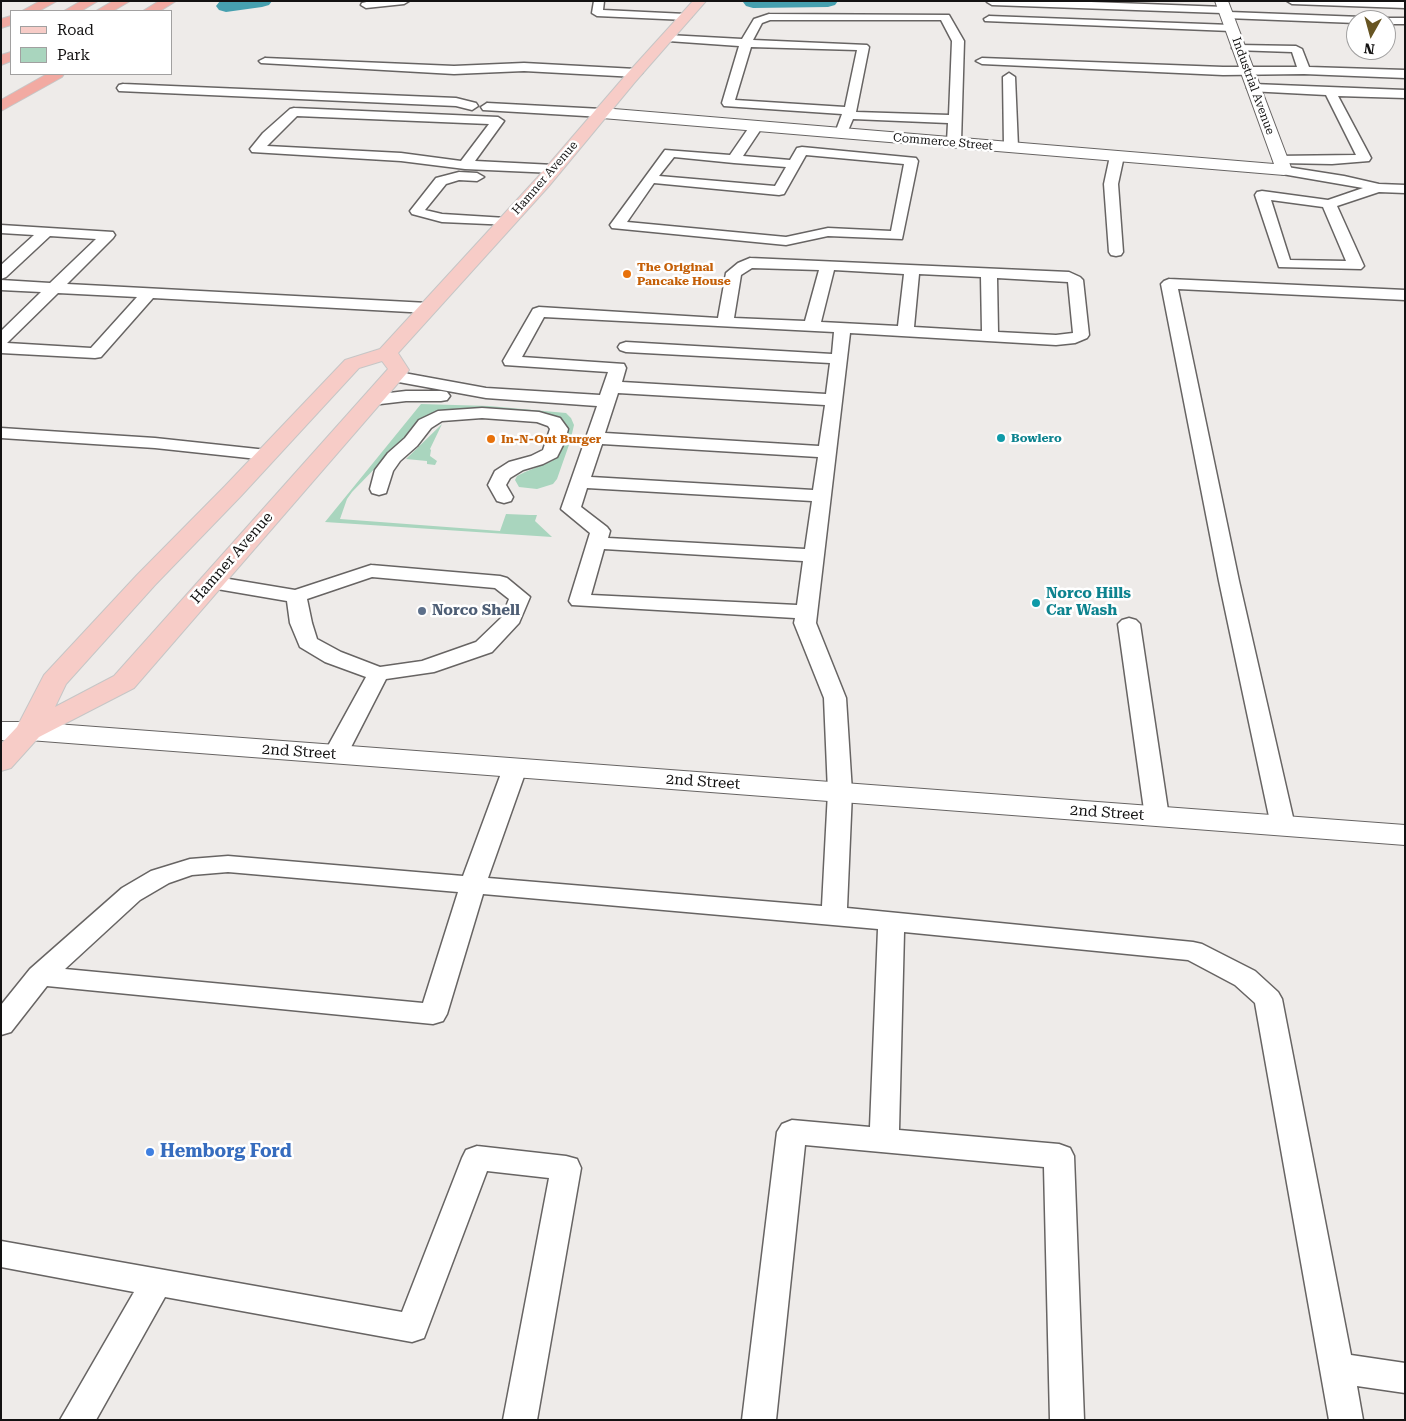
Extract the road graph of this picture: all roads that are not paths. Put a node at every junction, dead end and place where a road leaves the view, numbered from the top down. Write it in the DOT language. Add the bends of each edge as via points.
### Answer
graph roads {
  1 [pos="51,1"];
  2 [pos="92,1"];
  3 [pos="124,1"];
  4 [pos="170,1"];
  5 [pos="180,1"];
  6 [pos="404,1"];
  7 [pos="599,1"];
  8 [pos="700,1"];
  9 [pos="1259,1"];
  10 [pos="1292,1"];
  11 [pos="992,2"];
  12 [pos="366,4"];
  13 [pos="1405,5"];
  14 [pos="31,10"];
  15 [pos="73,10"];
  16 [pos="105,10"];
  17 [pos="152,10"];
  18 [pos="166,10"];
  19 [pos="686,17"];
  20 [pos="1268,17"];
  21 [pos="989,19"];
  22 [pos="1346,19"];
  23 [pos="1231,24"];
  24 [pos="1275,29"];
  25 [pos="668,38"];
  26 [pos="746,44"];
  27 [pos="265,61"];
  28 [pos="982,61"];
  29 [pos="1246,69"];
  30 [pos="1304,70"];
  31 [pos="636,73"];
  32 [pos="1405,74"];
  33 [pos="55,75"];
  34 [pos="1009,77"];
  35 [pos="123,88"];
  36 [pos="1253,88"];
  37 [pos="1330,92"];
  38 [pos="1405,94"];
  39 [pos="472,106"];
  40 [pos="1,107"];
  41 [pos="487,107"];
  42 [pos="602,113"];
  43 [pos="849,113"];
  44 [pos="955,119"];
  45 [pos="758,126"];
  46 [pos="842,133"];
  47 [pos="896,138"];
  48 [pos="954,142"];
  49 [pos="1011,147"];
  50 [pos="1117,156"];
  51 [pos="734,159"];
  52 [pos="887,159"];
  53 [pos="794,164"];
  54 [pos="1282,164"];
  55 [pos="465,165"];
  56 [pos="548,176"];
  57 [pos="650,179"];
  58 [pos="1378,188"];
  59 [pos="1405,189"];
  60 [pos="1405,196"];
  61 [pos="1329,204"];
  62 [pos="506,222"];
  63 [pos="1,229"];
  64 [pos="46,232"];
  65 [pos="1116,252"];
  66 [pos="828,265"];
  67 [pos="912,269"];
  68 [pos="989,272"];
  69 [pos="1,274"];
  70 [pos="1,285"];
  71 [pos="54,287"];
  72 [pos="150,292"];
  73 [pos="1405,295"];
  74 [pos="428,308"];
  75 [pos="638,319"];
  76 [pos="725,323"];
  77 [pos="812,327"];
  78 [pos="843,328"];
  79 [pos="905,332"];
  80 [pos="990,336"];
  81 [pos="1,340"];
  82 [pos="626,347"];
  83 [pos="1,348"];
  84 [pos="387,353"];
  85 [pos="839,359"];
  86 [pos="618,368"];
  87 [pos="394,376"];
  88 [pos="486,393"];
  89 [pos="608,394"];
  90 [pos="372,400"];
  91 [pos="834,400"];
  92 [pos="1,433"];
  93 [pos="594,438"];
  94 [pos="827,452"];
  95 [pos="267,455"];
  96 [pos="580,482"];
  97 [pos="379,489"];
  98 [pos="822,496"];
  99 [pos="504,497"];
  100 [pos="597,543"];
  101 [pos="814,556"];
  102 [pos="211,582"];
  103 [pos="296,596"];
  104 [pos="807,612"];
  105 [pos="1129,624"];
  106 [pos="378,674"];
  107 [pos="1,731"];
  108 [pos="29,731"];
  109 [pos="336,755"];
  110 [pos="1,762"];
  111 [pos="515,768"];
  112 [pos="840,792"];
  113 [pos="1157,817"];
  114 [pos="1283,826"];
  115 [pos="1405,836"];
  116 [pos="473,884"];
  117 [pos="834,916"];
  118 [pos="891,922"];
  119 [pos="40,976"];
  120 [pos="1,1025"];
  121 [pos="884,1140"];
  122 [pos="1,1254"];
  123 [pos="158,1282"];
  124 [pos="1336,1368"];
  125 [pos="1405,1378"];
  126 [pos="77,1420"];
  127 [pos="520,1420"];
  128 [pos="759,1420"];
  129 [pos="1067,1420"];
  130 [pos="1346,1420"];
  1 -- 14 [label="highway"];
  2 -- 15 [label="highway"];
  3 -- 16 [label="highway"];
  4 -- 17 [label="highway"];
  5 -- 18 [label="highway"];
  6 -- 12 [label="lane"];
  7 -- 19 [label="lane" via="597,13"];
  8 -- 19 [label="main road, Hamner Avenue"];
  9 -- 20 [label="lane"];
  10 -- 13 [label="lane"];
  11 -- 23 [label="lane"];
  19 -- 25 [label="main road, Hamner Avenue"];
  20 -- 22 [label="lane"];
  20 -- 23 [label="lane"];
  20 -- 24 [label="lane"];
  21 -- 23 [label="lane"];
  23 -- 29 [label="street, Industrial Avenue"];
  23 -- 30 [label="lane" via="1296,49"];
  25 -- 26 [label="lane"];
  25 -- 31 [label="main road, Hamner Avenue"];
  26 -- 43 [label="lane" via="728,103"];
  26 -- 43 [label="lane" via="863,47"];
  26 -- 44 [label="lane" via="758,21 769,17 945,17 958,42"];
  27 -- 31 [label="lane" via="454,70 524,68"];
  28 -- 29 [label="lane" via="1223,71"];
  29 -- 30 [label="lane"];
  29 -- 36 [label="street, Industrial Avenue"];
  30 -- 32 [label="lane"];
  31 -- 42 [label="main road, Hamner Avenue"];
  33 -- 40 [label="highway"];
  34 -- 49 [label="lane"];
  35 -- 39 [label="lane" via="456,102"];
  36 -- 37 [label="lane"];
  36 -- 54 [label="street, Industrial Avenue"];
  37 -- 38 [label="lane"];
  37 -- 54 [label="lane" via="1364,158"];
  41 -- 42 [label="lane"];
  42 -- 45 [label="street, Commerce Street"];
  42 -- 56 [label="main road, Hamner Avenue"];
  43 -- 44 [label="lane"];
  43 -- 46 [label="lane"];
  44 -- 48 [label="lane"];
  45 -- 46 [label="street, Commerce Street"];
  45 -- 51 [label="lane"];
  46 -- 47 [label="street, Commerce Street"];
  47 -- 48 [label="street, Commerce Street"];
  47 -- 52 [label="lane"];
  48 -- 49 [label="street, Commerce Street"];
  49 -- 50 [label="street, Commerce Street"];
  50 -- 54 [label="street, Commerce Street"];
  50 -- 65 [label="lane" via="1111,184"];
  51 -- 53 [label="lane"];
  51 -- 57 [label="lane" via="670,153"];
  52 -- 53 [label="lane" via="802,151"];
  52 -- 57 [label="lane" via="911,161 897,236 828,232 786,241 617,225"];
  53 -- 57 [label="lane" via="779,191"];
  54 -- 58 [label="lane"];
  55 -- 55 [label="lane" via="401,157 257,149 294,112 498,121"];
  55 -- 56 [label="lane"];
  56 -- 62 [label="main road, Hamner Avenue"];
  56 -- 62 [label="lane" via="448,178 441,181 417,211 442,218"];
  58 -- 59 [label="lane"];
  58 -- 60 [label="lane"];
  58 -- 61 [label="lane"];
  61 -- 61 [label="lane" via="1356,266 1284,264 1262,195"];
  62 -- 74 [label="main road, Hamner Avenue"];
  63 -- 64 [label="lane"];
  64 -- 69 [label="lane"];
  64 -- 71 [label="lane" via="108,235"];
  66 -- 67 [label="lane"];
  66 -- 76 [label="lane" via="758,263 743,266 734,273"];
  66 -- 77 [label="lane"];
  67 -- 68 [label="lane"];
  67 -- 79 [label="lane"];
  68 -- 80 [label="lane"];
  68 -- 80 [label="lane" via="1055,275 1075,280 1081,335 1056,340"];
  70 -- 71 [label="lane"];
  71 -- 72 [label="lane"];
  71 -- 81 [label="lane"];
  72 -- 74 [label="lane"];
  72 -- 83 [label="lane" via="95,353"];
  73 -- 114 [label="lane" via="1170,284 1227,571"];
  74 -- 84 [label="main road, Hamner Avenue"];
  75 -- 76 [label="lane"];
  75 -- 82 [label="lane"];
  75 -- 86 [label="lane" via="538,312 511,361"];
  76 -- 77 [label="lane"];
  77 -- 78 [label="lane"];
  78 -- 79 [label="lane"];
  78 -- 85 [label="lane"];
  79 -- 80 [label="lane"];
  82 -- 85 [label="lane"];
  82 -- 86 [label="lane"];
  84 -- 87 [label="main road" via="399,370"];
  84 -- 95 [label="main road, Hamner Avenue" via="352,364"];
  85 -- 91 [label="lane"];
  86 -- 89 [label="lane"];
  87 -- 88 [label="lane"];
  87 -- 90 [label="main road, Hamner Avenue"];
  88 -- 89 [label="lane"];
  88 -- 90 [label="lane"];
  89 -- 91 [label="lane"];
  89 -- 93 [label="lane"];
  90 -- 102 [label="main road, Hamner Avenue"];
  91 -- 94 [label="lane"];
  92 -- 95 [label="lane" via="155,443"];
  93 -- 94 [label="lane"];
  93 -- 96 [label="lane"];
  94 -- 98 [label="lane"];
  95 -- 108 [label="main road, Hamner Avenue" via="54,681"];
  96 -- 98 [label="lane"];
  96 -- 100 [label="lane" via="571,509 600,530"];
  97 -- 99 [label="lane" via="384,470 394,457 438,416 482,413 539,417 554,422 559,429 550,453 502,475 497,485"];
  98 -- 101 [label="lane"];
  100 -- 101 [label="lane"];
  100 -- 104 [label="lane" via="579,600"];
  101 -- 104 [label="lane"];
  102 -- 103 [label="lane"];
  102 -- 108 [label="main road, Hamner Avenue" via="124,682"];
  103 -- 106 [label="lane" via="308,642 333,657"];
  103 -- 106 [label="lane" via="370,572 500,582 520,597 512,619 484,647 426,667"];
  104 -- 112 [label="lane" via="805,623 835,698"];
  105 -- 113 [label="lane"];
  106 -- 109 [label="lane"];
  107 -- 108 [label="street, 2nd Street"];
  108 -- 109 [label="street, 2nd Street"];
  108 -- 110 [label="main road, Hamner Avenue"];
  109 -- 111 [label="street, 2nd Street"];
  111 -- 112 [label="street, 2nd Street"];
  111 -- 116 [label="lane"];
  112 -- 113 [label="street, 2nd Street"];
  112 -- 117 [label="lane"];
  113 -- 114 [label="street, 2nd Street"];
  114 -- 115 [label="street, 2nd Street"];
  116 -- 117 [label="lane"];
  116 -- 119 [label="lane" via="228,864 190,867 160,877 131,894"];
  116 -- 119 [label="lane" via="433,1014"];
  117 -- 118 [label="lane"];
  118 -- 121 [label="lane"];
  118 -- 124 [label="lane" via="1193,951 1244,978 1268,998"];
  119 -- 120 [label="lane"];
  121 -- 128 [label="lane" via="792,1132"];
  121 -- 129 [label="lane" via="1059,1156"];
  122 -- 123 [label="lane"];
  123 -- 126 [label="lane"];
  123 -- 127 [label="lane" via="412,1328 477,1158 566,1168"];
  124 -- 125 [label="lane"];
  124 -- 130 [label="lane"];
}
